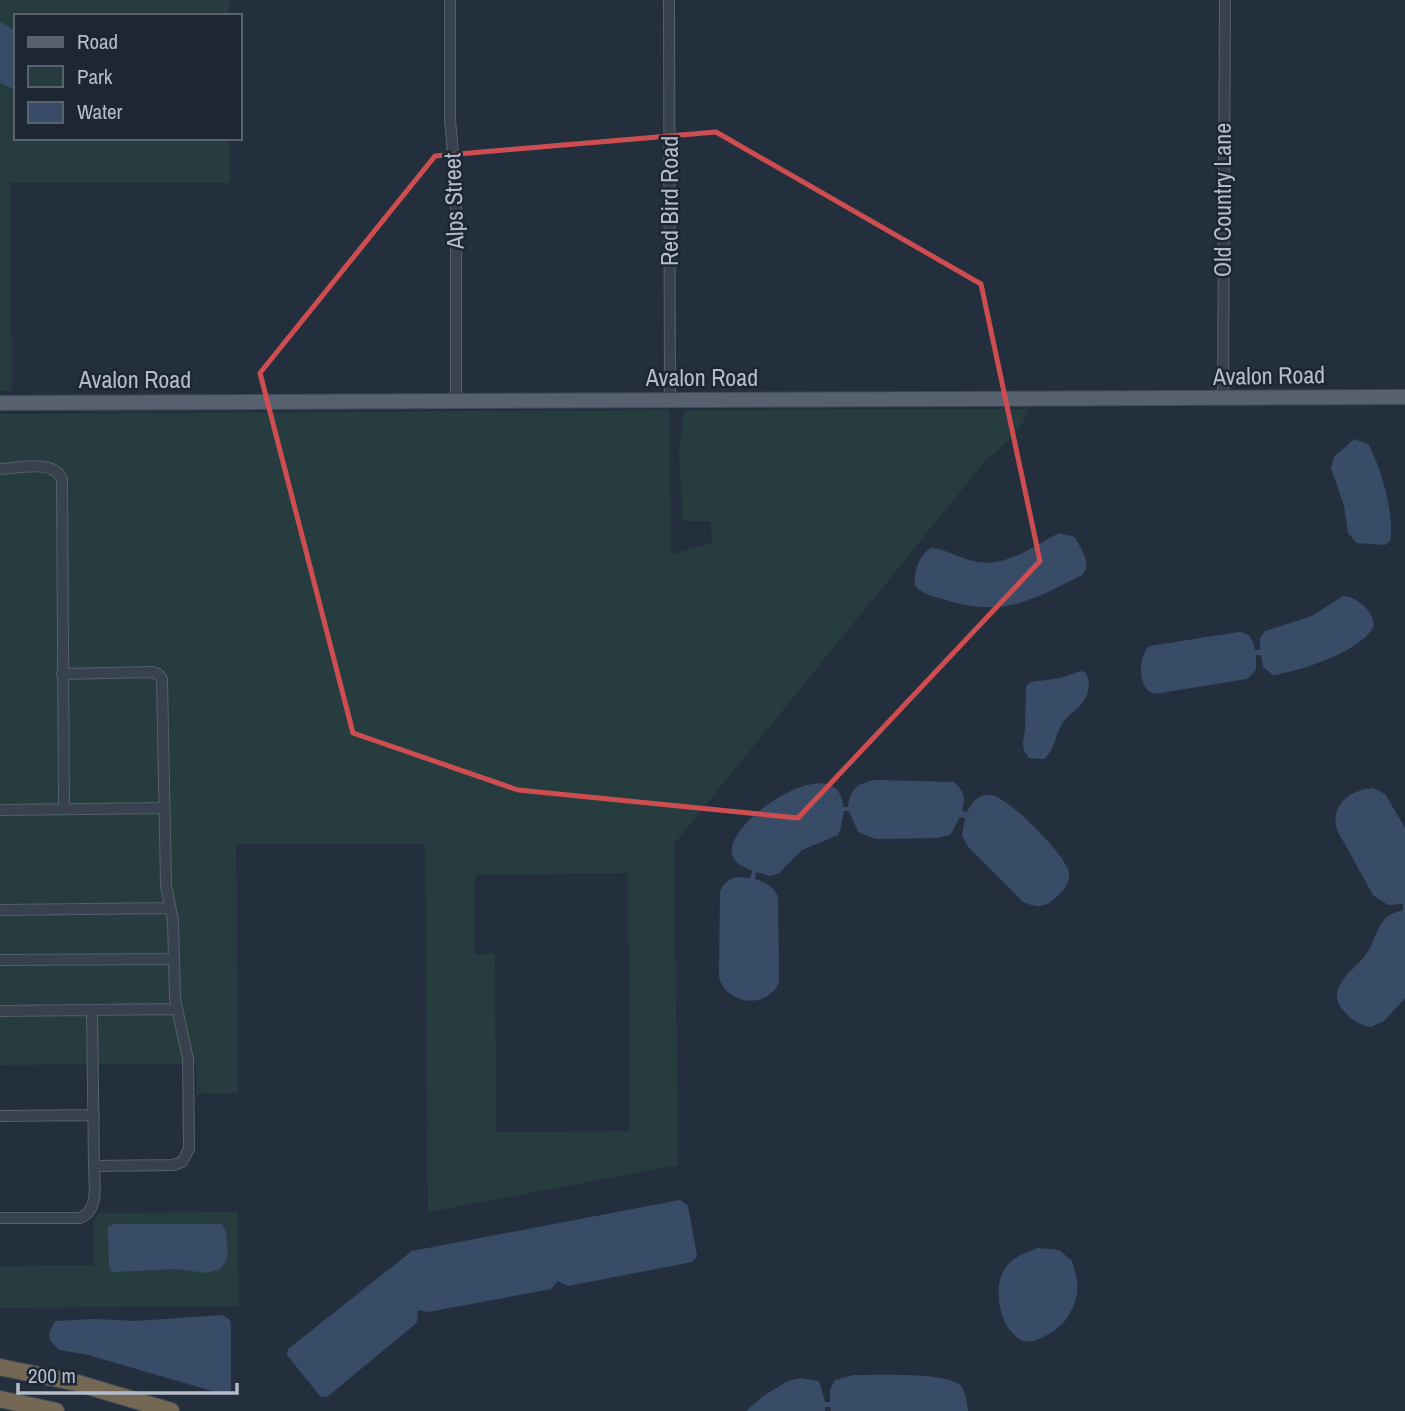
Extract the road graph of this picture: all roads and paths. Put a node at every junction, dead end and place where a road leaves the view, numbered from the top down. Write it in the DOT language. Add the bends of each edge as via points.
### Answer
graph roads {
  1 [pos="450,0"];
  2 [pos="669,0"];
  3 [pos="1225,0"];
  4 [pos="1405,397"];
  5 [pos="1223,399"];
  6 [pos="670,401"];
  7 [pos="456,402"];
  8 [pos="0,403"];
  9 [pos="0,469"];
  10 [pos="62,674"];
  11 [pos="64,808"];
  12 [pos="164,808"];
  13 [pos="0,810"];
  14 [pos="169,908"];
  15 [pos="0,910"];
  16 [pos="174,959"];
  17 [pos="0,960"];
  18 [pos="176,1009"];
  19 [pos="92,1010"];
  20 [pos="0,1011"];
  21 [pos="94,1115"];
  22 [pos="0,1116"];
  23 [pos="94,1166"];
  24 [pos="0,1218"];
  25 [pos="5,1366"];
  26 [pos="0,1399"];
  27 [pos="57,1411"];
  28 [pos="171,1411"];
  1 -- 7 [label="street, Alps Street"];
  2 -- 6 [label="street, Red Bird Road"];
  3 -- 5 [label="street, Old Country Lane"];
  4 -- 5 [label="main road, Avalon Road"];
  5 -- 6 [label="main road, Avalon Road"];
  6 -- 7 [label="main road, Avalon Road"];
  7 -- 8 [label="main road, Avalon Road"];
  9 -- 10 [label="street" via="51,467 62,479"];
  10 -- 11 [label="street"];
  10 -- 12 [label="street" via="152,672 162,679"];
  11 -- 12 [label="street"];
  11 -- 13 [label="street"];
  12 -- 14 [label="street"];
  14 -- 15 [label="street"];
  14 -- 16 [label="street"];
  16 -- 17 [label="street"];
  16 -- 18 [label="street"];
  18 -- 19 [label="street"];
  18 -- 23 [label="street" via="188,1059 189,1149 182,1162 173,1166"];
  19 -- 20 [label="street"];
  19 -- 21 [label="street"];
  21 -- 22 [label="street"];
  21 -- 23 [label="street"];
  23 -- 24 [label="street" via="94,1201 86,1215"];
  25 -- 28 [label="highway"];
  26 -- 27 [label="highway"];
}
